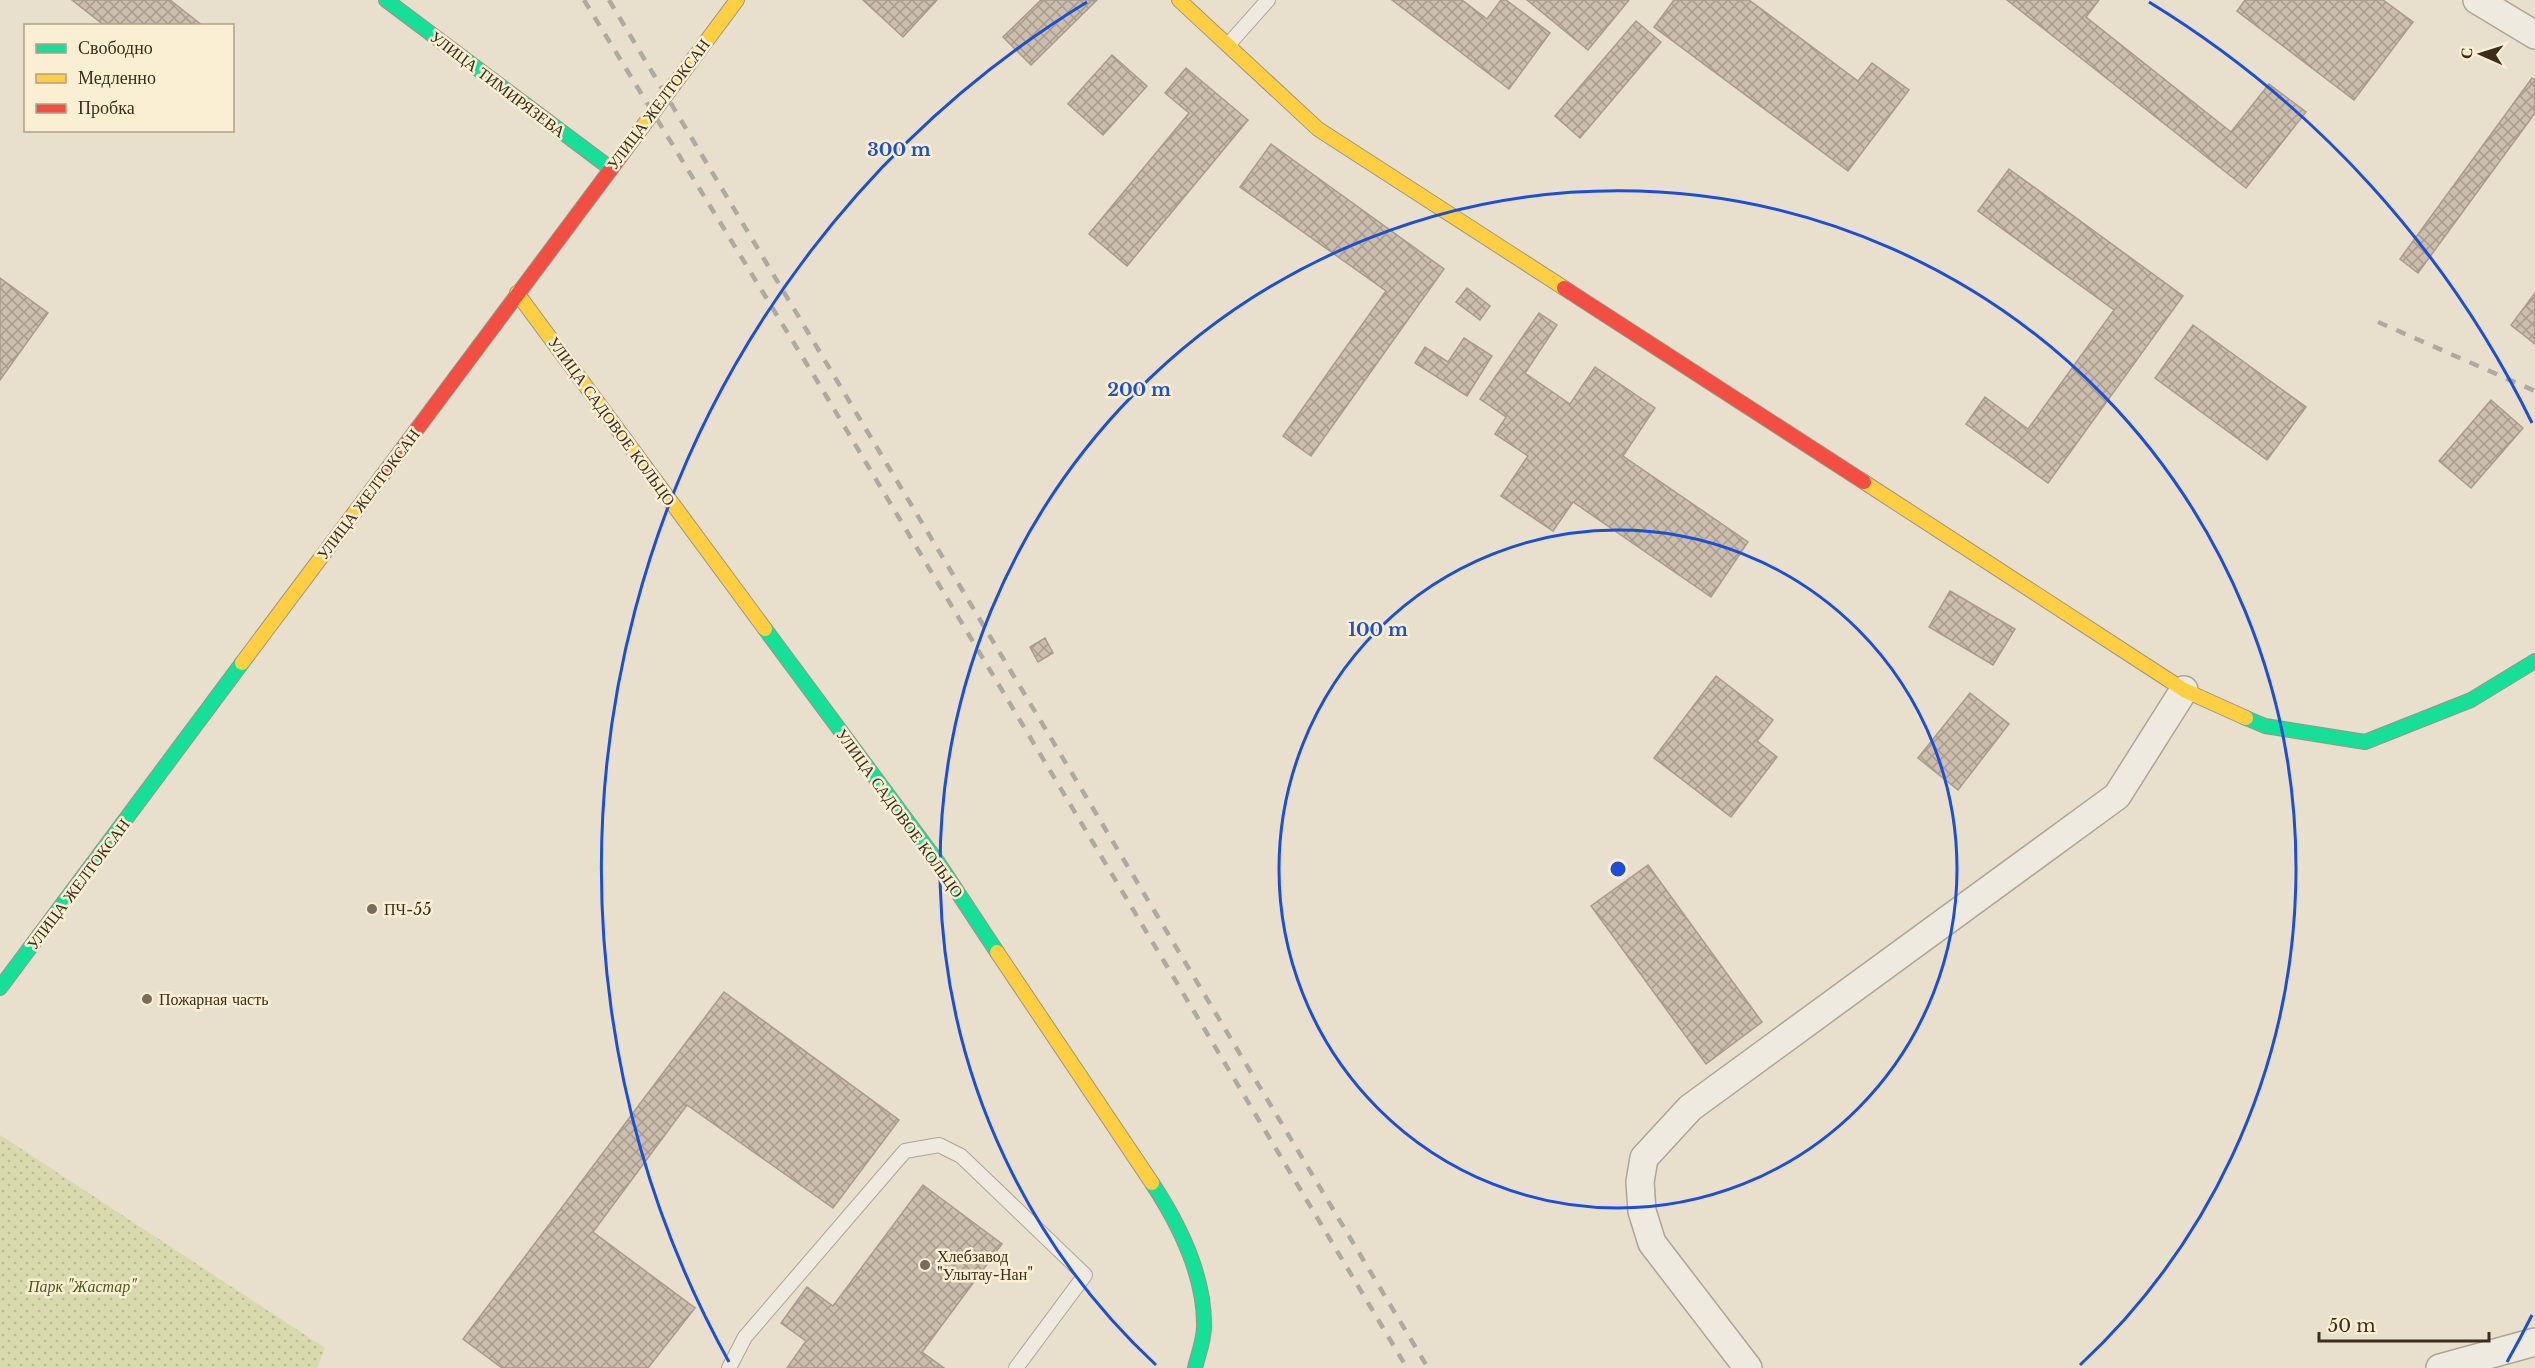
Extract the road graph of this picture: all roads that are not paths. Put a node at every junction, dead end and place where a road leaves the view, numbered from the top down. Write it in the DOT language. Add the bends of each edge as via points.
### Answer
graph roads {
  1 [pos="386,0"];
  2 [pos="737,0"];
  3 [pos="1179,0"];
  4 [pos="1268,0"];
  5 [pos="2477,0"];
  6 [pos="2535,35"];
  7 [pos="1228,45"];
  8 [pos="610,168"];
  9 [pos="517,293"];
  10 [pos="2535,661"];
  11 [pos="2184,690"];
  12 [pos="0,988"];
  13 [pos="2535,1342"];
  14 [pos="729,1368"];
  15 [pos="1016,1368"];
  16 [pos="1195,1368"];
  17 [pos="1748,1368"];
  18 [pos="2440,1368"];
  1 -- 8 [label="street, УЛИЦА ТИМИРЯЗЕВА"];
  2 -- 8 [label="street, УЛИЦА ЖЕЛТОКСАН"];
  3 -- 7 [label="street"];
  4 -- 7 [label="lane"];
  5 -- 6 [label="street"];
  7 -- 11 [label="street" via="1318,129"];
  8 -- 9 [label="street, УЛИЦА ЖЕЛТОКСАН"];
  9 -- 12 [label="street, УЛИЦА ЖЕЛТОКСАН"];
  9 -- 16 [label="street, УЛИЦА САДОВОЕ КОЛЬЦО" via="937,861 1168,1207 1199,1280 1204,1328"];
  10 -- 11 [label="street" via="2471,699 2365,742 2265,726"];
  11 -- 17 [label="street" via="2117,796 1690,1108 1644,1158 1640,1182 1642,1212 1652,1243"];
  13 -- 18 [label="street"];
  14 -- 15 [label="lane" via="746,1337 905,1151 939,1145 961,1156 1085,1275"];
}
